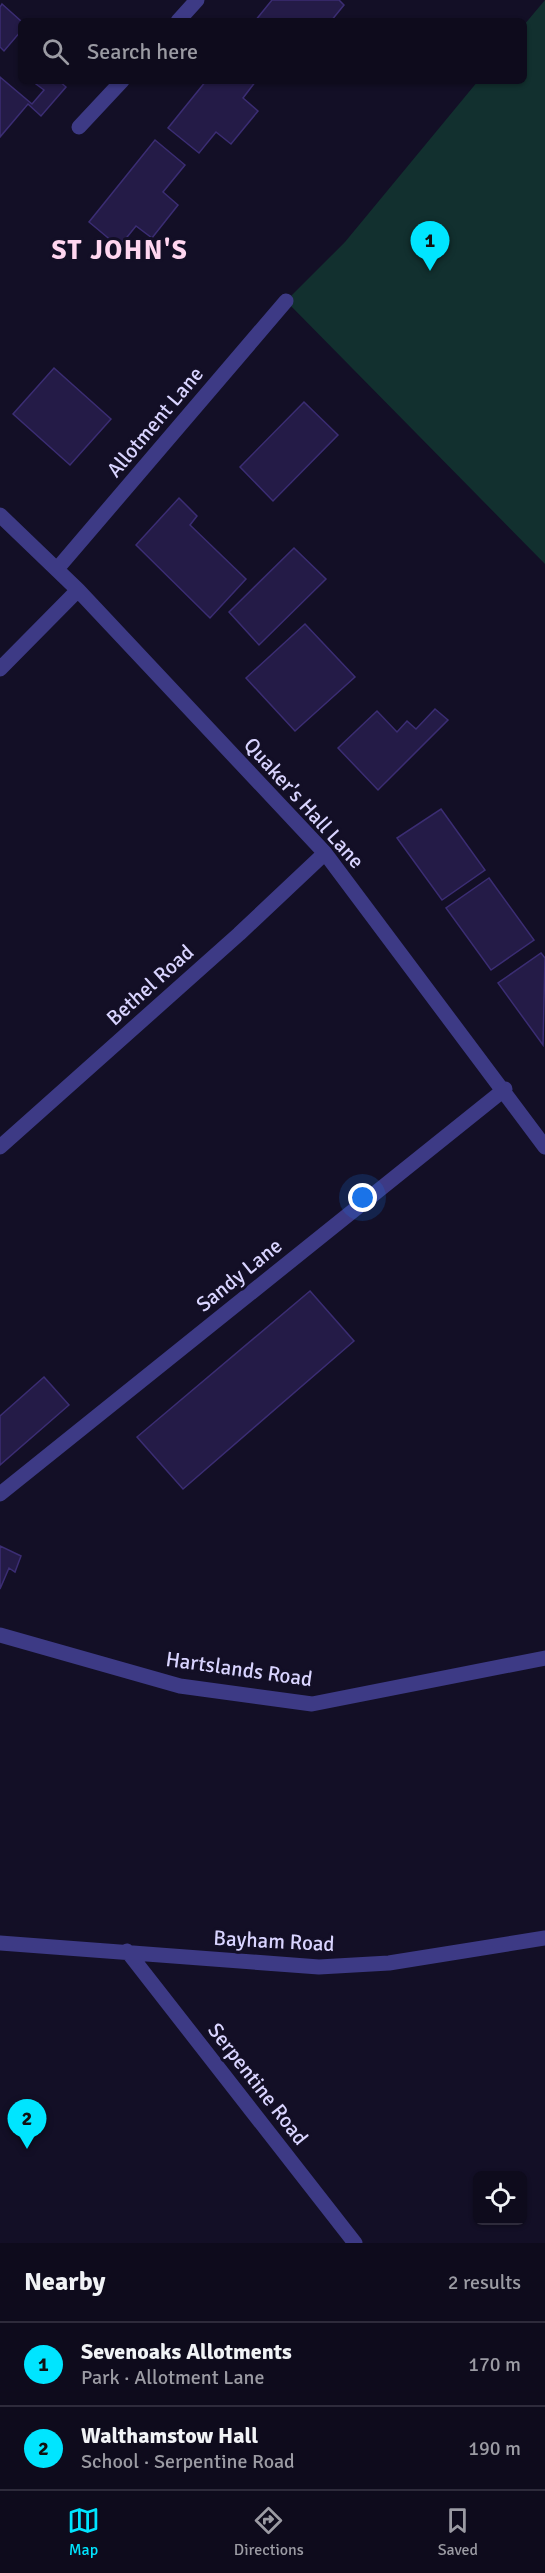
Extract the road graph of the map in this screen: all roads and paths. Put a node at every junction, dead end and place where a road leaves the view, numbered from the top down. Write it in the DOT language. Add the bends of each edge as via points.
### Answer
graph roads {
  1 [pos="196,0"];
  2 [pos="181,18"];
  3 [pos="119,84"];
  4 [pos="79,127"];
  5 [pos="286,301"];
  6 [pos="0,515"];
  7 [pos="57,569"];
  8 [pos="78,590"];
  9 [pos="0,669"];
  10 [pos="325,853"];
  11 [pos="505,1089"];
  12 [pos="0,1147"];
  13 [pos="545,1147"];
  14 [pos="0,1494"];
  15 [pos="0,1635"];
  16 [pos="545,1658"];
  17 [pos="545,1938"];
  18 [pos="0,1943"];
  19 [pos="128,1951"];
  20 [pos="355,2243"];
  1 -- 2 [label="street"];
  3 -- 4 [label="street"];
  5 -- 7 [label="street, Allotment Lane"];
  6 -- 7 [label="street, Quaker's Hall Lane"];
  7 -- 8 [label="street, Quaker's Hall Lane"];
  8 -- 9 [label="street"];
  8 -- 10 [label="street, Quaker's Hall Lane"];
  10 -- 11 [label="street, Quaker's Hall Lane"];
  10 -- 12 [label="street, Bethel Road"];
  11 -- 13 [label="street, Quaker's Hall Lane"];
  11 -- 14 [label="street, Sandy Lane"];
  15 -- 16 [label="street, Hartslands Road" via="180,1686 312,1704"];
  17 -- 19 [label="street, Bayham Road" via="389,1963 319,1967"];
  18 -- 19 [label="street, Bayham Road"];
  19 -- 20 [label="street, Serpentine Road"];
}
